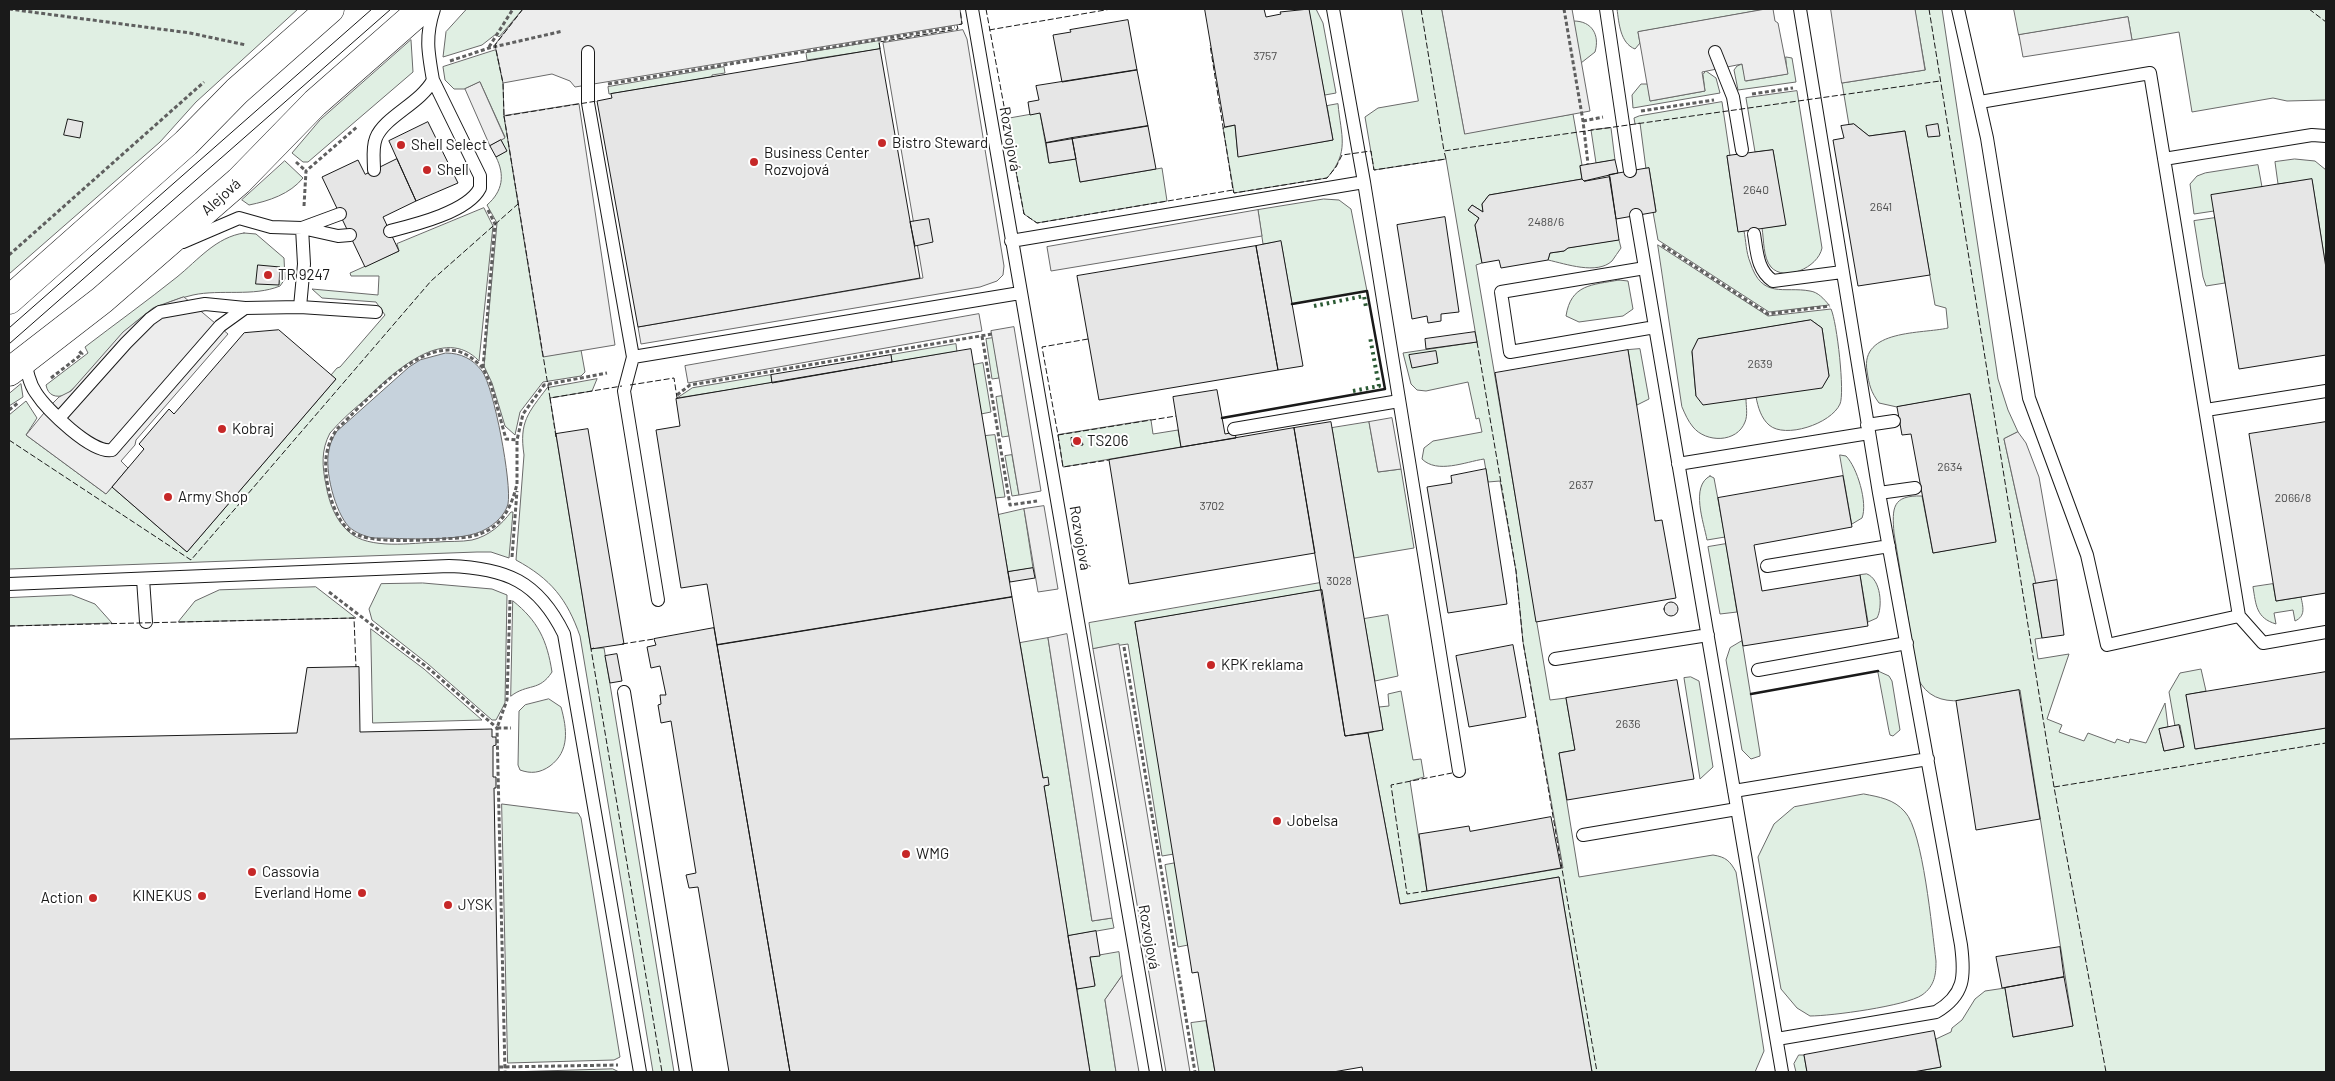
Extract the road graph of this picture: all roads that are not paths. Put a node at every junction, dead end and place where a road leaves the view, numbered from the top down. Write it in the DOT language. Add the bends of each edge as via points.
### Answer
graph roads {
  1 [pos="330,9"];
  2 [pos="422,9"];
  3 [pos="434,9"];
  4 [pos="972,9"];
  5 [pos="1333,9"];
  6 [pos="1606,9"];
  7 [pos="1800,9"];
  8 [pos="1958,9"];
  9 [pos="588,52"];
  10 [pos="1715,52"];
  11 [pos="434,80"];
  12 [pos="1980,102"];
  13 [pos="2326,136"];
  14 [pos="1742,150"];
  15 [pos="2164,158"];
  16 [pos="374,170"];
  17 [pos="1630,171"];
  18 [pos="1364,182"];
  19 [pos="340,214"];
  20 [pos="1636,215"];
  21 [pos="302,228"];
  22 [pos="390,231"];
  23 [pos="1754,234"];
  24 [pos="350,235"];
  25 [pos="1011,241"];
  26 [pos="153,256"];
  27 [pos="1645,268"];
  28 [pos="1842,272"];
  29 [pos="1020,293"];
  30 [pos="9,300"];
  31 [pos="300,307"];
  32 [pos="245,308"];
  33 [pos="376,312"];
  34 [pos="1655,327"];
  35 [pos="634,357"];
  36 [pos="17,365"];
  37 [pos="2326,391"];
  38 [pos="1399,401"];
  39 [pos="2206,410"];
  40 [pos="59,418"];
  41 [pos="1894,421"];
  42 [pos="1234,429"];
  43 [pos="1868,429"];
  44 [pos="1678,464"];
  45 [pos="1915,488"];
  46 [pos="1879,493"];
  47 [pos="1889,546"];
  48 [pos="1766,566"];
  49 [pos="143,579"];
  50 [pos="9,584"];
  51 [pos="658,600"];
  52 [pos="2238,616"];
  53 [pos="146,622"];
  54 [pos="2326,632"];
  55 [pos="1708,635"];
  56 [pos="1906,644"];
  57 [pos="1555,659"];
  58 [pos="1758,670"];
  59 [pos="624,692"];
  60 [pos="1928,759"];
  61 [pos="1459,771"];
  62 [pos="1734,791"];
  63 [pos="1737,810"];
  64 [pos="1583,835"];
  65 [pos="1777,1039"];
  66 [pos="640,1068"];
  67 [pos="686,1072"];
  68 [pos="1156,1072"];
  69 [pos="1782,1072"];
  1 -- 30 [label="street" via="237,91 179,150"];
  2 -- 26 [label="street, Alejová" via="315,103 238,181"];
  3 -- 11 [label="lane" via="427,39"];
  4 -- 25 [label="lane, Rozvojová"];
  5 -- 18 [label="lane"];
  6 -- 17 [label="lane"];
  7 -- 28 [label="lane"];
  8 -- 12 [label="lane"];
  9 -- 35 [label="lane" via="588,103"];
  10 -- 14 [label="lane" via="1733,97"];
  11 -- 16 [label="lane" via="421,96 379,132 374,145"];
  11 -- 22 [label="lane" via="480,176 480,188 472,199 449,212 427,222"];
  12 -- 15 [label="lane" via="2150,72"];
  12 -- 52 [label="lane" via="2029,398 2087,555 2107,645"];
  13 -- 15 [label="lane" via="2312,135"];
  15 -- 39 [label="lane"];
  18 -- 25 [label="lane"];
  18 -- 38 [label="lane"];
  19 -- 21 [label="lane"];
  20 -- 27 [label="lane"];
  21 -- 24 [label="lane" via="338,236"];
  21 -- 26 [label="lane" via="271,227 239,218"];
  21 -- 31 [label="lane" via="304,264"];
  23 -- 28 [label="lane" via="1760,264 1766,276 1773,281"];
  25 -- 29 [label="lane, Rozvojová"];
  26 -- 36 [label="street, Alejová"];
  27 -- 34 [label="lane"];
  27 -- 34 [label="lane" via="1501,292 1510,352"];
  28 -- 43 [label="lane"];
  29 -- 35 [label="lane"];
  29 -- 68 [label="lane, Rozvojová"];
  31 -- 32 [label="lane"];
  31 -- 33 [label="lane"];
  32 -- 40 [label="lane" via="204,304 160,312 126,343"];
  32 -- 40 [label="lane" via="220,326 112,450 106,452 95,447"];
  34 -- 44 [label="lane"];
  35 -- 51 [label="lane" via="624,391"];
  36 -- 40 [label="lane"];
  37 -- 39 [label="lane"];
  38 -- 42 [label="lane"];
  38 -- 61 [label="lane"];
  39 -- 52 [label="lane"];
  41 -- 43 [label="lane"];
  43 -- 44 [label="lane"];
  43 -- 46 [label="lane"];
  44 -- 55 [label="lane"];
  45 -- 46 [label="lane"];
  46 -- 47 [label="lane"];
  47 -- 48 [label="lane"];
  47 -- 56 [label="lane"];
  49 -- 50 [label="lane"];
  49 -- 53 [label="lane"];
  49 -- 66 [label="lane" via="449,566 488,570 511,577 540,595 553,611 564,634"];
  52 -- 54 [label="lane" via="2263,642"];
  55 -- 57 [label="lane"];
  55 -- 62 [label="lane"];
  56 -- 58 [label="lane"];
  56 -- 60 [label="lane"];
  59 -- 67 [label="lane"];
  60 -- 62 [label="lane"];
  60 -- 65 [label="lane" via="1962,953 1964,979 1957,994 1936,1012"];
  62 -- 63 [label="lane"];
  63 -- 64 [label="lane"];
  63 -- 65 [label="lane"];
  65 -- 69 [label="lane"];
}
